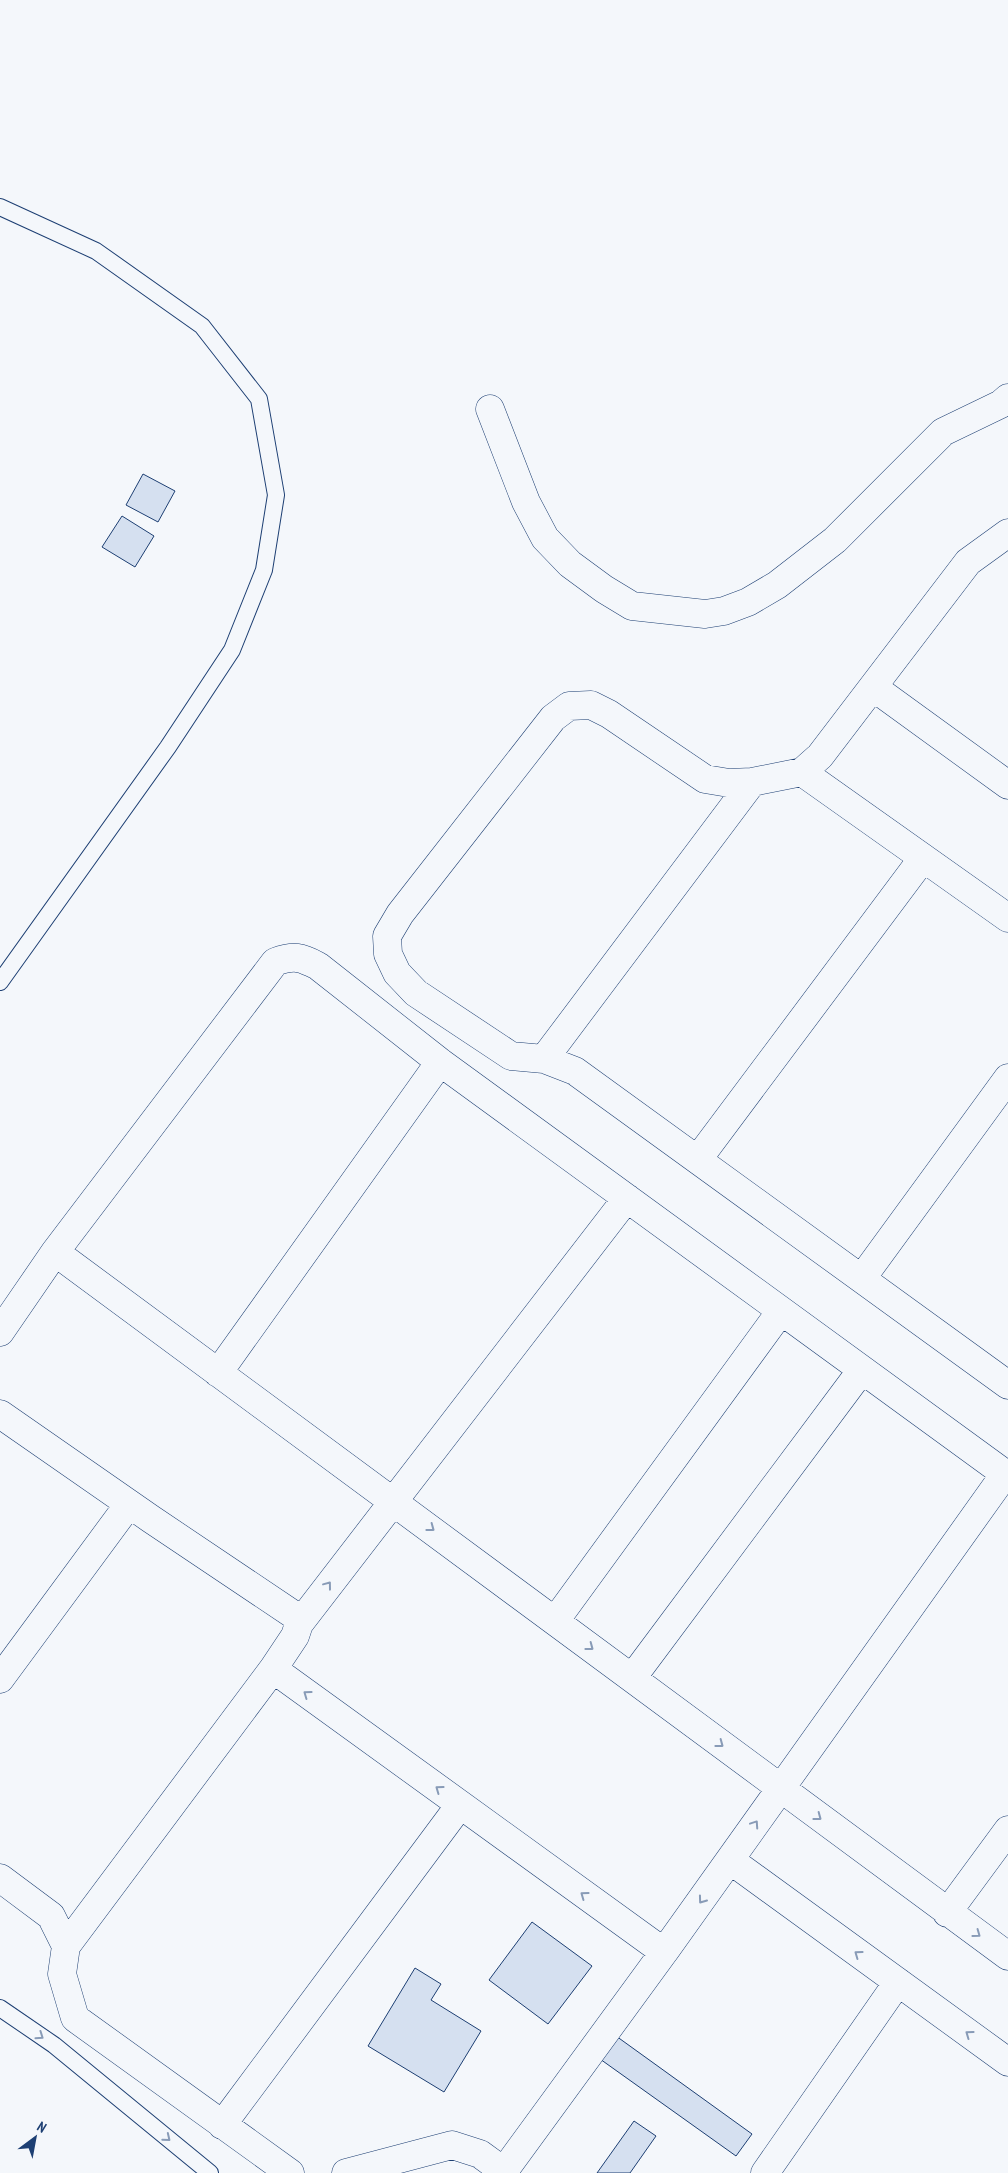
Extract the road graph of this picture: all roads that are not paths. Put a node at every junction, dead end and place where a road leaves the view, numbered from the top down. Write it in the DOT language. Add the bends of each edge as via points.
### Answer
graph roads {
  1 [pos="0,207"];
  2 [pos="1008,398"];
  3 [pos="490,409"];
  4 [pos="1008,533"];
  5 [pos="873,687"];
  6 [pos="802,772"];
  7 [pos="752,782"];
  8 [pos="1008,785"];
  9 [pos="923,858"];
  10 [pos="1008,918"];
  11 [pos="0,982"];
  12 [pos="544,1059"];
  13 [pos="440,1062"];
  14 [pos="1008,1078"];
  15 [pos="698,1159"];
  16 [pos="627,1198"];
  17 [pos="56,1252"];
  18 [pos="862,1278"];
  19 [pos="781,1311"];
  20 [pos="0,1332"];
  21 [pos="861,1371"];
  22 [pos="218,1373"];
  23 [pos="1008,1386"];
  24 [pos="0,1414"];
  25 [pos="1007,1475"];
  26 [pos="392,1499"];
  27 [pos="128,1504"];
  28 [pos="555,1621"];
  29 [pos="299,1624"];
  30 [pos="273,1669"];
  31 [pos="632,1678"];
  32 [pos="0,1680"];
  33 [pos="780,1788"];
  34 [pos="460,1805"];
  35 [pos="1008,1830"];
  36 [pos="730,1860"];
  37 [pos="0,1878"];
  38 [pos="947,1913"];
  39 [pos="66,1946"];
  40 [pos="664,1952"];
  41 [pos="1008,1956"];
  42 [pos="898,1982"];
  43 [pos="0,2008"];
  44 [pos="1008,2062"];
  45 [pos="222,2126"];
  46 [pos="506,2172"];
  47 [pos="210,2173"];
  48 [pos="290,2173"];
  49 [pos="346,2173"];
  50 [pos="765,2173"];
  1 -- 11 [label="lane" via="96,251 202,326 260,399 276,495 264,570 232,650 168,747"];
  2 -- 3 [label="street" via="943,432 835,540 777,585 748,602 705,614 632,606 570,564 546,538 526,502"];
  4 -- 5 [label="street" via="968,562"];
  5 -- 6 [label="street" via="820,756"];
  5 -- 8 [label="street"];
  6 -- 7 [label="street"];
  6 -- 9 [label="street"];
  7 -- 12 [label="street"];
  7 -- 12 [label="street" via="729,783 705,778 609,714 591,705 569,706 553,718 400,914 387,936 388,954 397,973 416,993 511,1056"];
  9 -- 10 [label="street"];
  9 -- 15 [label="street"];
  12 -- 15 [label="street" via="575,1071"];
  13 -- 16 [label="street"];
  13 -- 17 [label="street" via="318,966 291,956 275,962"];
  13 -- 22 [label="street"];
  14 -- 18 [label="street"];
  15 -- 18 [label="street"];
  16 -- 19 [label="street"];
  16 -- 26 [label="street"];
  17 -- 20 [label="street"];
  17 -- 22 [label="street"];
  18 -- 23 [label="street"];
  19 -- 21 [label="street"];
  19 -- 28 [label="street"];
  21 -- 25 [label="street"];
  21 -- 31 [label="street"];
  22 -- 26 [label="street"];
  24 -- 27 [label="street"];
  25 -- 33 [label="street"];
  26 -- 28 [label="street, one-way"];
  29 -- 26 [label="street, one-way"];
  27 -- 29 [label="street" via="294,1615"];
  27 -- 32 [label="street"];
  28 -- 31 [label="street, one-way"];
  29 -- 30 [label="street" via="295,1636"];
  34 -- 30 [label="street, one-way"];
  30 -- 39 [label="street"];
  31 -- 33 [label="street, one-way"];
  36 -- 33 [label="street, one-way"];
  33 -- 38 [label="street, one-way"];
  40 -- 34 [label="street, one-way"];
  34 -- 45 [label="street"];
  35 -- 38 [label="street"];
  36 -- 40 [label="street, one-way"];
  42 -- 36 [label="street, one-way"];
  37 -- 39 [label="street" via="51,1916"];
  38 -- 41 [label="street, one-way"];
  39 -- 45 [label="street" via="62,1974 75,2018"];
  40 -- 46 [label="street"];
  44 -- 42 [label="street, one-way"];
  42 -- 50 [label="street"];
  43 -- 47 [label="lane, one-way" via="54,2046"];
  45 -- 48 [label="street"];
  46 -- 49 [label="street" via="480,2154 452,2144"];
}
